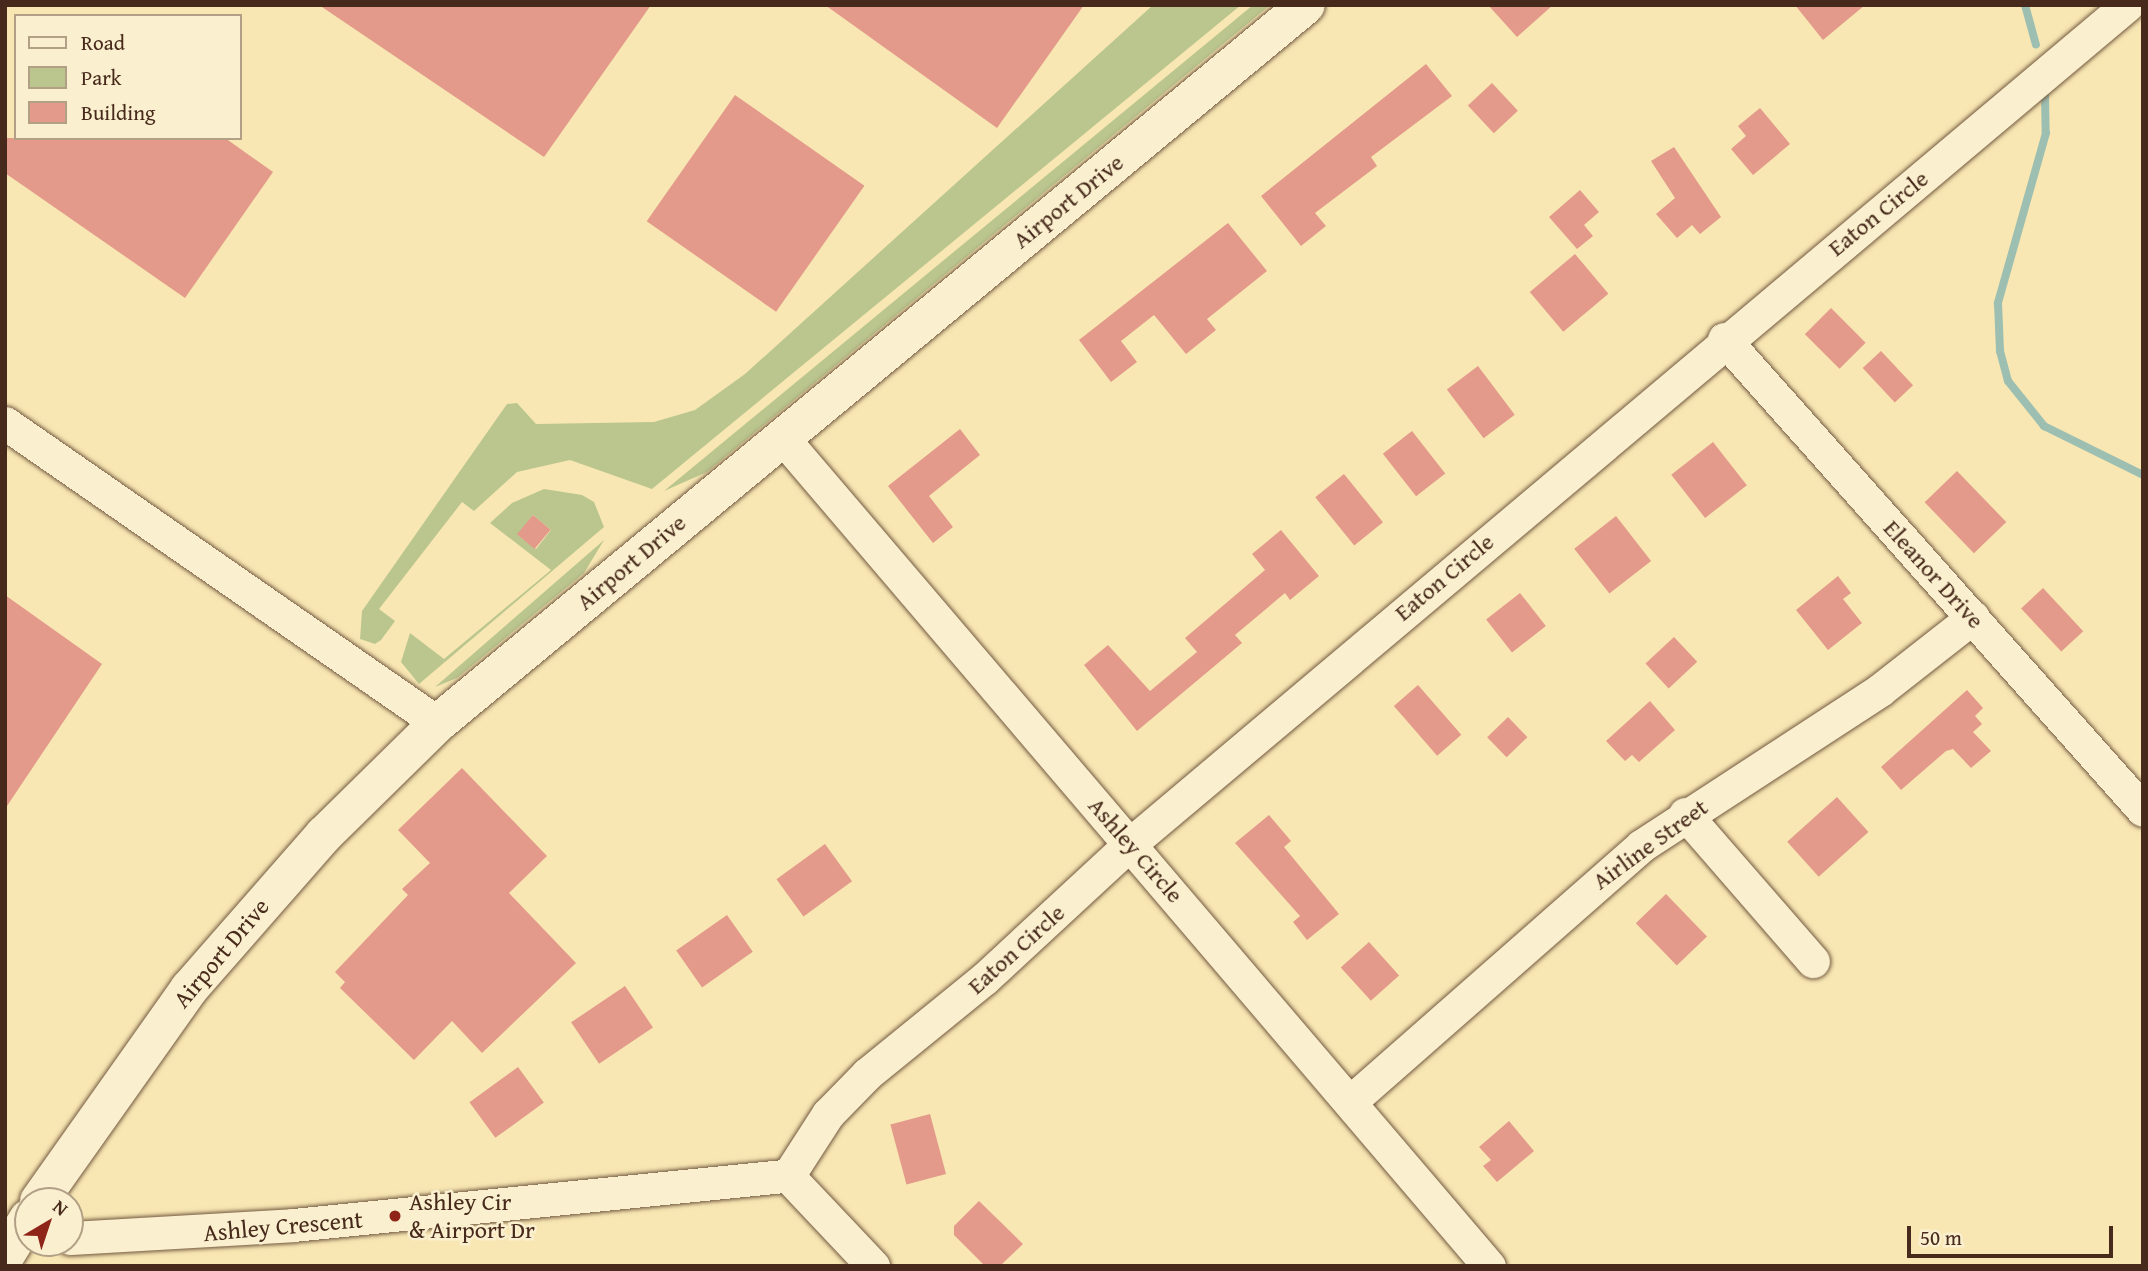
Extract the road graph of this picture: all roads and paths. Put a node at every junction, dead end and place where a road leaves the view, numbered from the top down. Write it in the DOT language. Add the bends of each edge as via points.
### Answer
graph roads {
  1 [pos="1306,5"];
  2 [pos="2127,5"];
  3 [pos="1724,339"];
  4 [pos="5,423"];
  5 [pos="781,436"];
  6 [pos="1973,617"];
  7 [pos="438,723"];
  8 [pos="2143,810"];
  9 [pos="1685,814"];
  10 [pos="1130,844"];
  11 [pos="1813,961"];
  12 [pos="1351,1101"];
  13 [pos="788,1175"];
  14 [pos="48,1187"];
  15 [pos="84,1237"];
  16 [pos="873,1266"];
  17 [pos="1489,1266"];
  1 -- 5 [label="street, Airport Drive"];
  2 -- 3 [label="street, Eaton Circle"];
  3 -- 6 [label="street, Eleanor Drive"];
  3 -- 10 [label="street, Eaton Circle"];
  4 -- 7 [label="street"];
  5 -- 7 [label="street, Airport Drive"];
  5 -- 10 [label="street, Ashley Circle"];
  6 -- 8 [label="street, Eleanor Drive"];
  6 -- 9 [label="street, Airline Street" via="1840,717"];
  7 -- 14 [label="street, Airport Drive" via="324,835 205,971 140,1051"];
  9 -- 11 [label="street"];
  9 -- 12 [label="street, Airline Street" via="1542,927"];
  10 -- 12 [label="street, Ashley Circle"];
  10 -- 13 [label="street, Eaton Circle" via="984,979 867,1074 828,1114"];
  12 -- 17 [label="street, Ashley Circle"];
  13 -- 15 [label="street, Ashley Crescent" via="293,1225"];
  13 -- 16 [label="street"];
}
